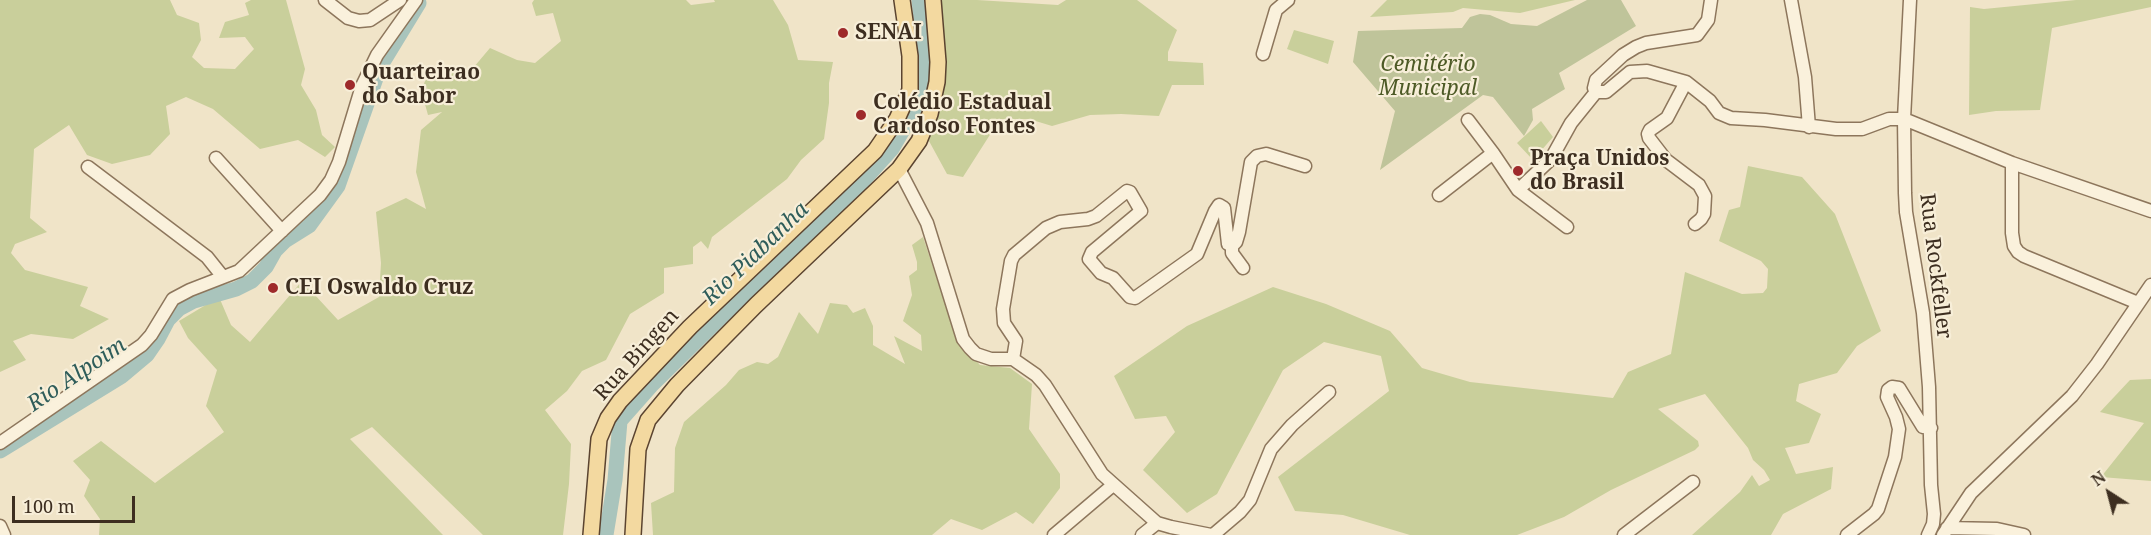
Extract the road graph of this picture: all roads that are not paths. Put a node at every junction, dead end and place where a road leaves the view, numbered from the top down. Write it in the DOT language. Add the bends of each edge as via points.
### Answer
graph roads {
  1 [pos="325,0"];
  2 [pos="400,0"];
  3 [pos="416,0"];
  4 [pos="902,0"];
  5 [pos="933,0"];
  6 [pos="1288,0"];
  7 [pos="1711,0"];
  8 [pos="1791,0"];
  9 [pos="1910,0"];
  10 [pos="1263,54"];
  11 [pos="1686,82"];
  12 [pos="1596,92"];
  13 [pos="1904,119"];
  14 [pos="1468,120"];
  15 [pos="1809,127"];
  16 [pos="1493,153"];
  17 [pos="216,158"];
  18 [pos="2012,163"];
  19 [pos="1305,166"];
  20 [pos="88,167"];
  21 [pos="899,169"];
  22 [pos="1518,189"];
  23 [pos="1439,195"];
  24 [pos="2151,212"];
  25 [pos="1695,224"];
  26 [pos="1567,227"];
  27 [pos="282,231"];
  28 [pos="1232,246"];
  29 [pos="1243,268"];
  30 [pos="223,277"];
  31 [pos="2151,285"];
  32 [pos="2138,303"];
  33 [pos="1013,359"];
  34 [pos="1329,392"];
  35 [pos="1931,428"];
  36 [pos="0,443"];
  37 [pos="1693,482"];
  38 [pos="1113,485"];
  39 [pos="1157,523"];
  40 [pos="0,526"];
  41 [pos="1945,531"];
  42 [pos="4,535"];
  43 [pos="591,535"];
  44 [pos="633,535"];
  45 [pos="1054,535"];
  46 [pos="1142,535"];
  47 [pos="1212,535"];
  48 [pos="1624,535"];
  49 [pos="1847,535"];
  50 [pos="1928,535"];
  51 [pos="2024,535"];
  1 -- 2 [label="street" via="348,18 359,21 370,20"];
  3 -- 27 [label="street" via="362,86 331,180 321,195"];
  4 -- 43 [label="main road, Rua Bingen" via="910,90 897,119 875,151 690,327 620,400 599,439"];
  5 -- 21 [label="main road" via="937,82 930,114"];
  6 -- 10 [label="street" via="1276,10"];
  7 -- 12 [label="street" via="1708,20 1697,35 1636,47 1596,80"];
  8 -- 15 [label="street" via="1805,77"];
  9 -- 13 [label="street, Rua Rockfeller"];
  11 -- 12 [label="street" via="1640,70 1630,72 1606,92"];
  11 -- 15 [label="street" via="1731,118"];
  11 -- 25 [label="street" via="1667,118 1648,134 1666,160 1699,185 1705,196 1704,214"];
  12 -- 22 [label="street" via="1571,123 1551,159"];
  13 -- 15 [label="street" via="1889,119 1862,129"];
  13 -- 18 [label="street"];
  13 -- 35 [label="street, Rua Rockfeller" via="1906,212 1923,313"];
  14 -- 16 [label="street"];
  16 -- 22 [label="street"];
  16 -- 23 [label="street"];
  17 -- 27 [label="street"];
  18 -- 24 [label="street"];
  18 -- 32 [label="street" via="2012,233 2018,252"];
  19 -- 28 [label="street" via="1266,154 1251,162 1239,232"];
  20 -- 30 [label="street" via="207,257"];
  21 -- 33 [label="street" via="927,223 963,339 982,357"];
  21 -- 44 [label="main road" via="748,313 648,420 638,449"];
  22 -- 26 [label="street"];
  27 -- 30 [label="street" via="239,271"];
  28 -- 29 [label="street" via="1232,253"];
  28 -- 33 [label="street" via="1228,244 1224,208 1219,205 1197,254 1135,298 1089,259 1141,211 1130,192 1096,216 1046,228 1011,261 1003,309 1004,323 1016,341"];
  30 -- 36 [label="street" via="173,299 141,345"];
  31 -- 32 [label="street"];
  32 -- 41 [label="street" via="2072,396 1971,493"];
  33 -- 38 [label="street" via="1045,385 1094,463"];
  34 -- 47 [label="street" via="1271,449 1250,500"];
  35 -- 49 [label="street" via="1923,427 1899,388 1888,390 1899,429 1895,457 1878,509"];
  35 -- 50 [label="street, Rua Rockfeller" via="1934,514"];
  37 -- 48 [label="street"];
  38 -- 39 [label="street"];
  38 -- 45 [label="street"];
  39 -- 46 [label="street"];
  39 -- 47 [label="street"];
  40 -- 42 [label="street"];
  41 -- 51 [label="street" via="1997,529"];
}
